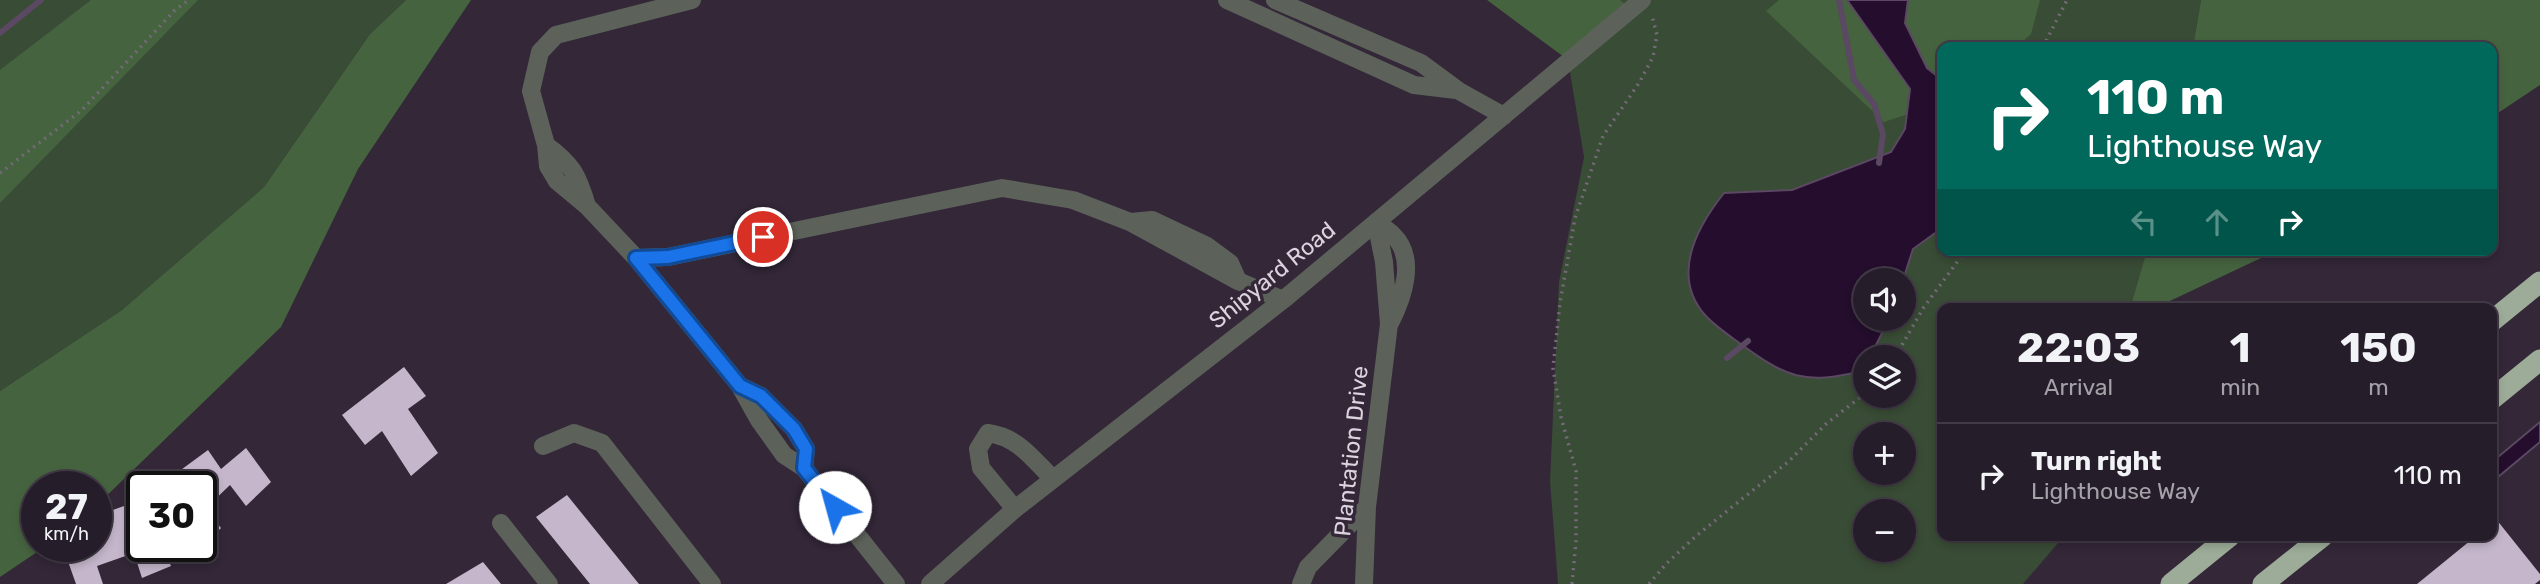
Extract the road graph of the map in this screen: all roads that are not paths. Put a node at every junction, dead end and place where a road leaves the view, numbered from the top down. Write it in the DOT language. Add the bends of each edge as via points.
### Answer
graph roads {
  1 [pos="692,0"];
  2 [pos="1227,0"];
  3 [pos="1275,0"];
  4 [pos="1646,6"];
  5 [pos="1298,10"];
  6 [pos="1289,29"];
  7 [pos="1459,91"];
  8 [pos="1504,116"];
  9 [pos="1376,222"];
  10 [pos="636,258"];
  11 [pos="2540,282"];
  12 [pos="1283,300"];
  13 [pos="2497,317"];
  14 [pos="2540,360"];
  15 [pos="2497,395"];
  16 [pos="542,446"];
  17 [pos="1053,479"];
  18 [pos="1367,507"];
  19 [pos="1015,509"];
  20 [pos="500,523"];
  21 [pos="2224,541"];
  22 [pos="2317,541"];
  23 [pos="549,584"];
  24 [pos="712,584"];
  25 [pos="897,584"];
  26 [pos="930,584"];
  27 [pos="1301,584"];
  28 [pos="1364,584"];
  29 [pos="2171,584"];
  30 [pos="2263,584"];
  1 -- 10 [label="street" via="556,35 540,52 531,91 546,145 565,159 580,183 586,206"];
  2 -- 6 [label="street"];
  3 -- 5 [label="street"];
  4 -- 8 [label="street, Shipyard Road"];
  5 -- 6 [label="street"];
  5 -- 7 [label="street" via="1421,63"];
  6 -- 7 [label="street" via="1414,85"];
  7 -- 8 [label="street"];
  8 -- 9 [label="street, Shipyard Road"];
  9 -- 12 [label="street, Shipyard Road"];
  9 -- 18 [label="street, Plantation Drive" via="1389,324"];
  10 -- 12 [label="street" via="668,257 1002,188 1073,200 1130,222 1238,281"];
  10 -- 25 [label="street" via="740,386 785,455 804,468"];
  11 -- 13 [label="highway"];
  12 -- 17 [label="street, Shipyard Road"];
  14 -- 15 [label="highway"];
  16 -- 24 [label="street" via="574,433 602,443"];
  17 -- 19 [label="street, Shipyard Road"];
  17 -- 19 [label="street" via="1020,444 988,433 978,449 981,468"];
  18 -- 27 [label="street" via="1308,567"];
  18 -- 28 [label="street, Plantation Drive"];
  19 -- 26 [label="street, Shipyard Road"];
  20 -- 23 [label="street"];
  21 -- 29 [label="highway"];
  22 -- 30 [label="highway"];
}
